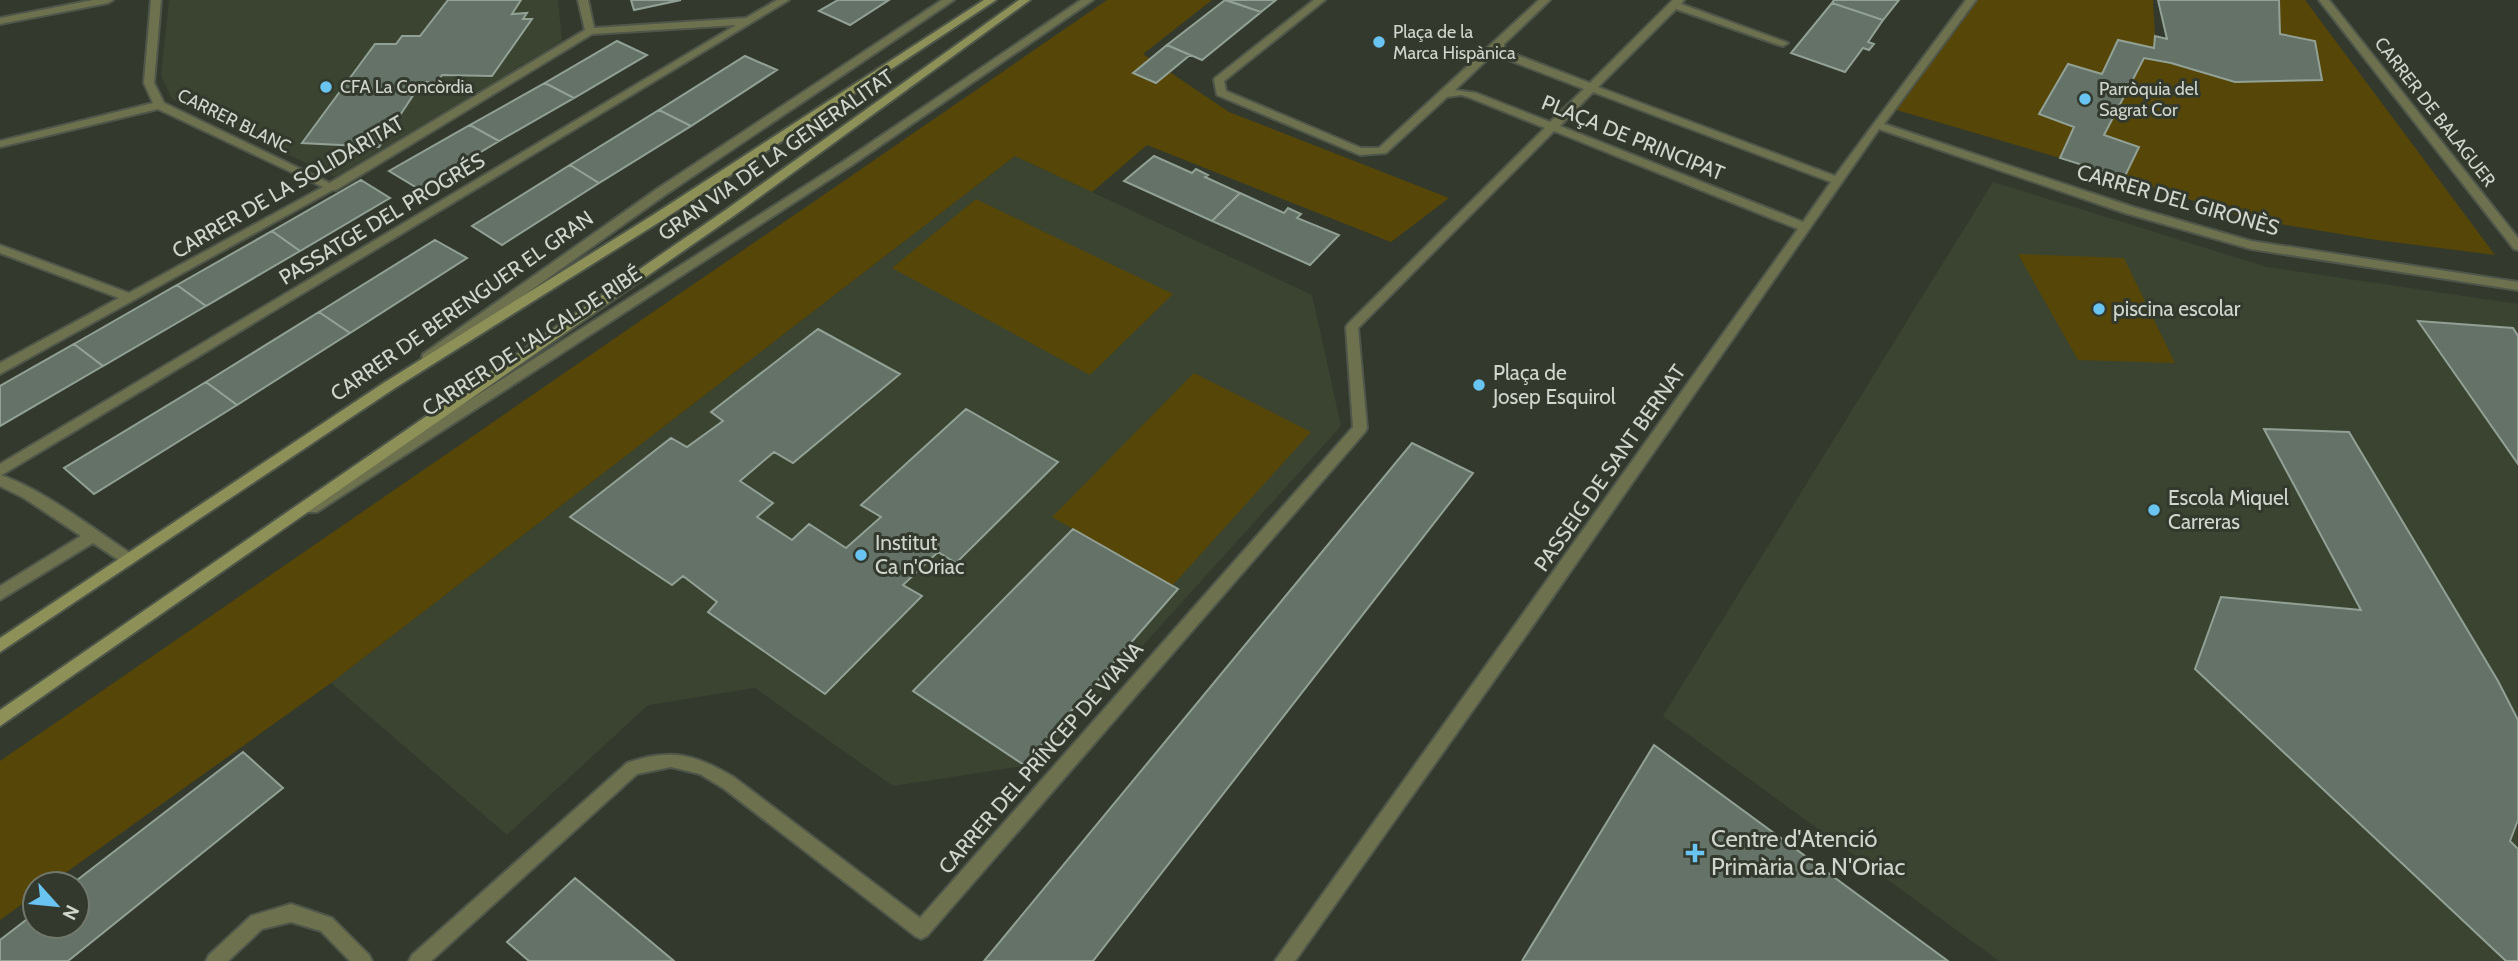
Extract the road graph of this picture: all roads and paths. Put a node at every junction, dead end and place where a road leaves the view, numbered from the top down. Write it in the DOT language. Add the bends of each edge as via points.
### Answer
graph roads {
  1 [pos="108,0"];
  2 [pos="156,0"];
  3 [pos="583,0"];
  4 [pos="784,0"];
  5 [pos="949,0"];
  6 [pos="991,0"];
  7 [pos="1025,0"];
  8 [pos="1088,0"];
  9 [pos="1320,0"];
  10 [pos="1545,0"];
  11 [pos="1971,0"];
  12 [pos="2325,0"];
  13 [pos="1676,2"];
  14 [pos="0,21"];
  15 [pos="749,21"];
  16 [pos="590,32"];
  17 [pos="1783,43"];
  18 [pos="1499,44"];
  19 [pos="1591,88"];
  20 [pos="1444,94"];
  21 [pos="159,105"];
  22 [pos="1877,125"];
  23 [pos="1551,126"];
  24 [pos="0,144"];
  25 [pos="1838,180"];
  26 [pos="332,187"];
  27 [pos="1805,228"];
  28 [pos="2518,246"];
  29 [pos="0,249"];
  30 [pos="2518,286"];
  31 [pos="130,298"];
  32 [pos="0,369"];
  33 [pos="390,385"];
  34 [pos="0,471"];
  35 [pos="0,480"];
  36 [pos="93,535"];
  37 [pos="128,559"];
  38 [pos="0,594"];
  39 [pos="166,602"];
  40 [pos="0,646"];
  41 [pos="0,719"];
  42 [pos="215,961"];
  43 [pos="363,961"];
  44 [pos="418,961"];
  45 [pos="1284,961"];
  1 -- 14 [label="street"];
  2 -- 21 [label="street" via="149,83"];
  3 -- 16 [label="street"];
  4 -- 15 [label="street, PASSATGE DEL PROGRÉS"];
  5 -- 33 [label="street, CARRER DE BERENGUER EL GRAN" via="649,199"];
  6 -- 33 [label="main road, GRAN VIA DE LA GENERALITAT"];
  7 -- 39 [label="main road, GRAN VIA DE LA GENERALITAT" via="731,212"];
  8 -- 39 [label="street, CARRER DE L'ALCALDE RIBÉ" via="848,163"];
  9 -- 20 [label="street" via="1219,80 1221,93 1360,152 1382,151"];
  10 -- 18 [label="street"];
  11 -- 22 [label="street, PASSEIG DE SANT BERNAT"];
  12 -- 28 [label="street, CARRER DE BALAGUER"];
  13 -- 17 [label="street"];
  13 -- 19 [label="street"];
  15 -- 16 [label="street"];
  15 -- 34 [label="street, PASSATGE DEL PROGRÉS"];
  16 -- 26 [label="street, CARRER DE LA SOLIDARITAT"];
  18 -- 19 [label="street, PLAÇA DE PRINCIPAT" via="1499,52"];
  18 -- 20 [label="street"];
  19 -- 23 [label="street"];
  19 -- 25 [label="street, PLAÇA DE PRINCIPAT"];
  20 -- 23 [label="street, PLAÇA DE PRINCIPAT" via="1472,95"];
  21 -- 24 [label="street"];
  21 -- 26 [label="street, CARRER BLANC"];
  22 -- 25 [label="street, PASSEIG DE SANT BERNAT"];
  22 -- 30 [label="street, CARRER DEL GIRONÈS" via="2129,210 2250,244"];
  23 -- 27 [label="street, PLAÇA DE PRINCIPAT"];
  23 -- 44 [label="street, CARRER DEL PRÍNCEP DE VIANA" via="1352,327 1360,428 921,930 729,783 704,768 671,760 633,768"];
  25 -- 27 [label="street, PASSEIG DE SANT BERNAT"];
  26 -- 31 [label="street, CARRER DE LA SOLIDARITAT"];
  27 -- 45 [label="street, PASSEIG DE SANT BERNAT"];
  29 -- 31 [label="street"];
  31 -- 32 [label="street, CARRER DE LA SOLIDARITAT"];
  33 -- 37 [label="main road, CARRER DE BERENGUER EL GRAN"];
  35 -- 36 [label="street"];
  36 -- 37 [label="street"];
  36 -- 38 [label="street"];
  37 -- 40 [label="main road, CARRER DE BERENGUER EL GRAN"];
  39 -- 41 [label="main road, CARRER DE L'ALCALDE RIBÉ"];
  42 -- 43 [label="street" via="257,922 291,913 326,924"];
}
